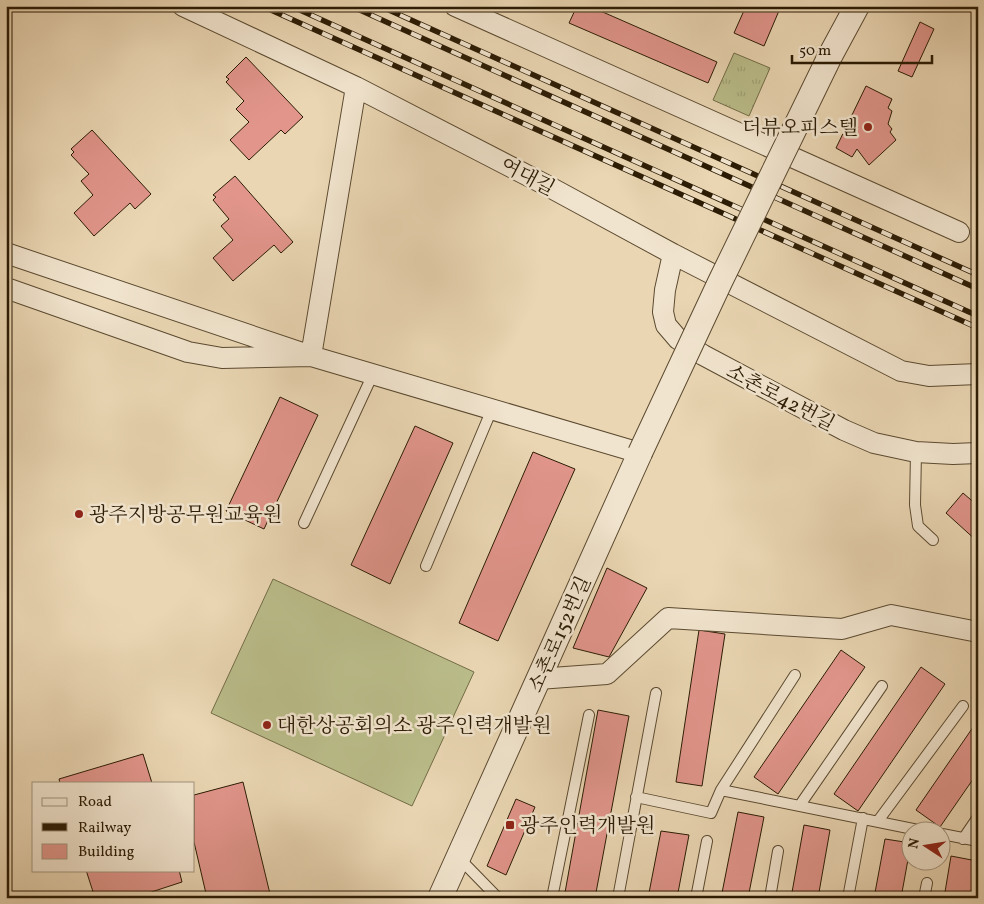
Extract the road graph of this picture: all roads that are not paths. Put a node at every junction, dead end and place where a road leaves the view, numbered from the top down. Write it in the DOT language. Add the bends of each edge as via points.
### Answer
graph roads {
  1 [pos="183,6"];
  2 [pos="455,6"];
  3 [pos="856,6"];
  4 [pos="356,87"];
  5 [pos="959,232"];
  6 [pos="6,253"];
  7 [pos="672,254"];
  8 [pos="6,288"];
  9 [pos="311,356"];
  10 [pos="373,374"];
  11 [pos="978,374"];
  12 [pos="492,409"];
  13 [pos="640,452"];
  14 [pos="916,452"];
  15 [pos="978,453"];
  16 [pos="304,523"];
  17 [pos="933,540"];
  18 [pos="426,566"];
  19 [pos="978,632"];
  20 [pos="795,675"];
  21 [pos="538,679"];
  22 [pos="882,686"];
  23 [pos="656,693"];
  24 [pos="963,706"];
  25 [pos="589,715"];
  26 [pos="721,790"];
  27 [pos="636,797"];
  28 [pos="800,805"];
  29 [pos="862,818"];
  30 [pos="978,818"];
  31 [pos="878,822"];
  32 [pos="902,827"];
  33 [pos="952,836"];
  34 [pos="963,839"];
  35 [pos="707,841"];
  36 [pos="978,842"];
  37 [pos="778,851"];
  38 [pos="459,858"];
  39 [pos="927,883"];
  40 [pos="440,898"];
  41 [pos="498,898"];
  42 [pos="552,898"];
  43 [pos="618,898"];
  44 [pos="696,898"];
  45 [pos="770,898"];
  46 [pos="848,898"];
  47 [pos="924,898"];
  1 -- 4 [label="street, 여대길"];
  2 -- 5 [label="street"];
  3 -- 13 [label="street, 소촌로152번길, bridge"];
  4 -- 7 [label="street, 여대길"];
  4 -- 9 [label="street"];
  6 -- 9 [label="street"];
  7 -- 11 [label="street, 여대길" via="901,370 929,376"];
  7 -- 14 [label="street, 소촌로42번길" via="662,312 666,325 678,339 844,430 874,443"];
  8 -- 9 [label="street" via="188,352 222,358"];
  9 -- 10 [label="street"];
  10 -- 12 [label="street"];
  10 -- 16 [label="lane"];
  12 -- 13 [label="street"];
  12 -- 18 [label="lane"];
  13 -- 21 [label="street, 소촌로152번길"];
  14 -- 15 [label="street, 소촌로42번길"];
  14 -- 17 [label="lane" via="918,526"];
  19 -- 21 [label="street" via="891,615 842,629 668,618 607,674"];
  20 -- 26 [label="lane"];
  21 -- 38 [label="street, 소촌로152번길"];
  22 -- 28 [label="lane"];
  23 -- 27 [label="lane"];
  24 -- 31 [label="lane"];
  25 -- 42 [label="lane"];
  26 -- 27 [label="lane" via="712,814"];
  26 -- 28 [label="lane"];
  27 -- 43 [label="lane"];
  28 -- 29 [label="lane"];
  29 -- 31 [label="lane"];
  29 -- 46 [label="lane"];
  30 -- 34 [label="lane"];
  31 -- 32 [label="lane"];
  33 -- 34 [label="lane"];
  34 -- 36 [label="lane"];
  35 -- 44 [label="lane"];
  37 -- 45 [label="lane"];
  38 -- 40 [label="street, 소촌로152번길"];
  38 -- 41 [label="lane"];
  39 -- 47 [label="lane"];
}
